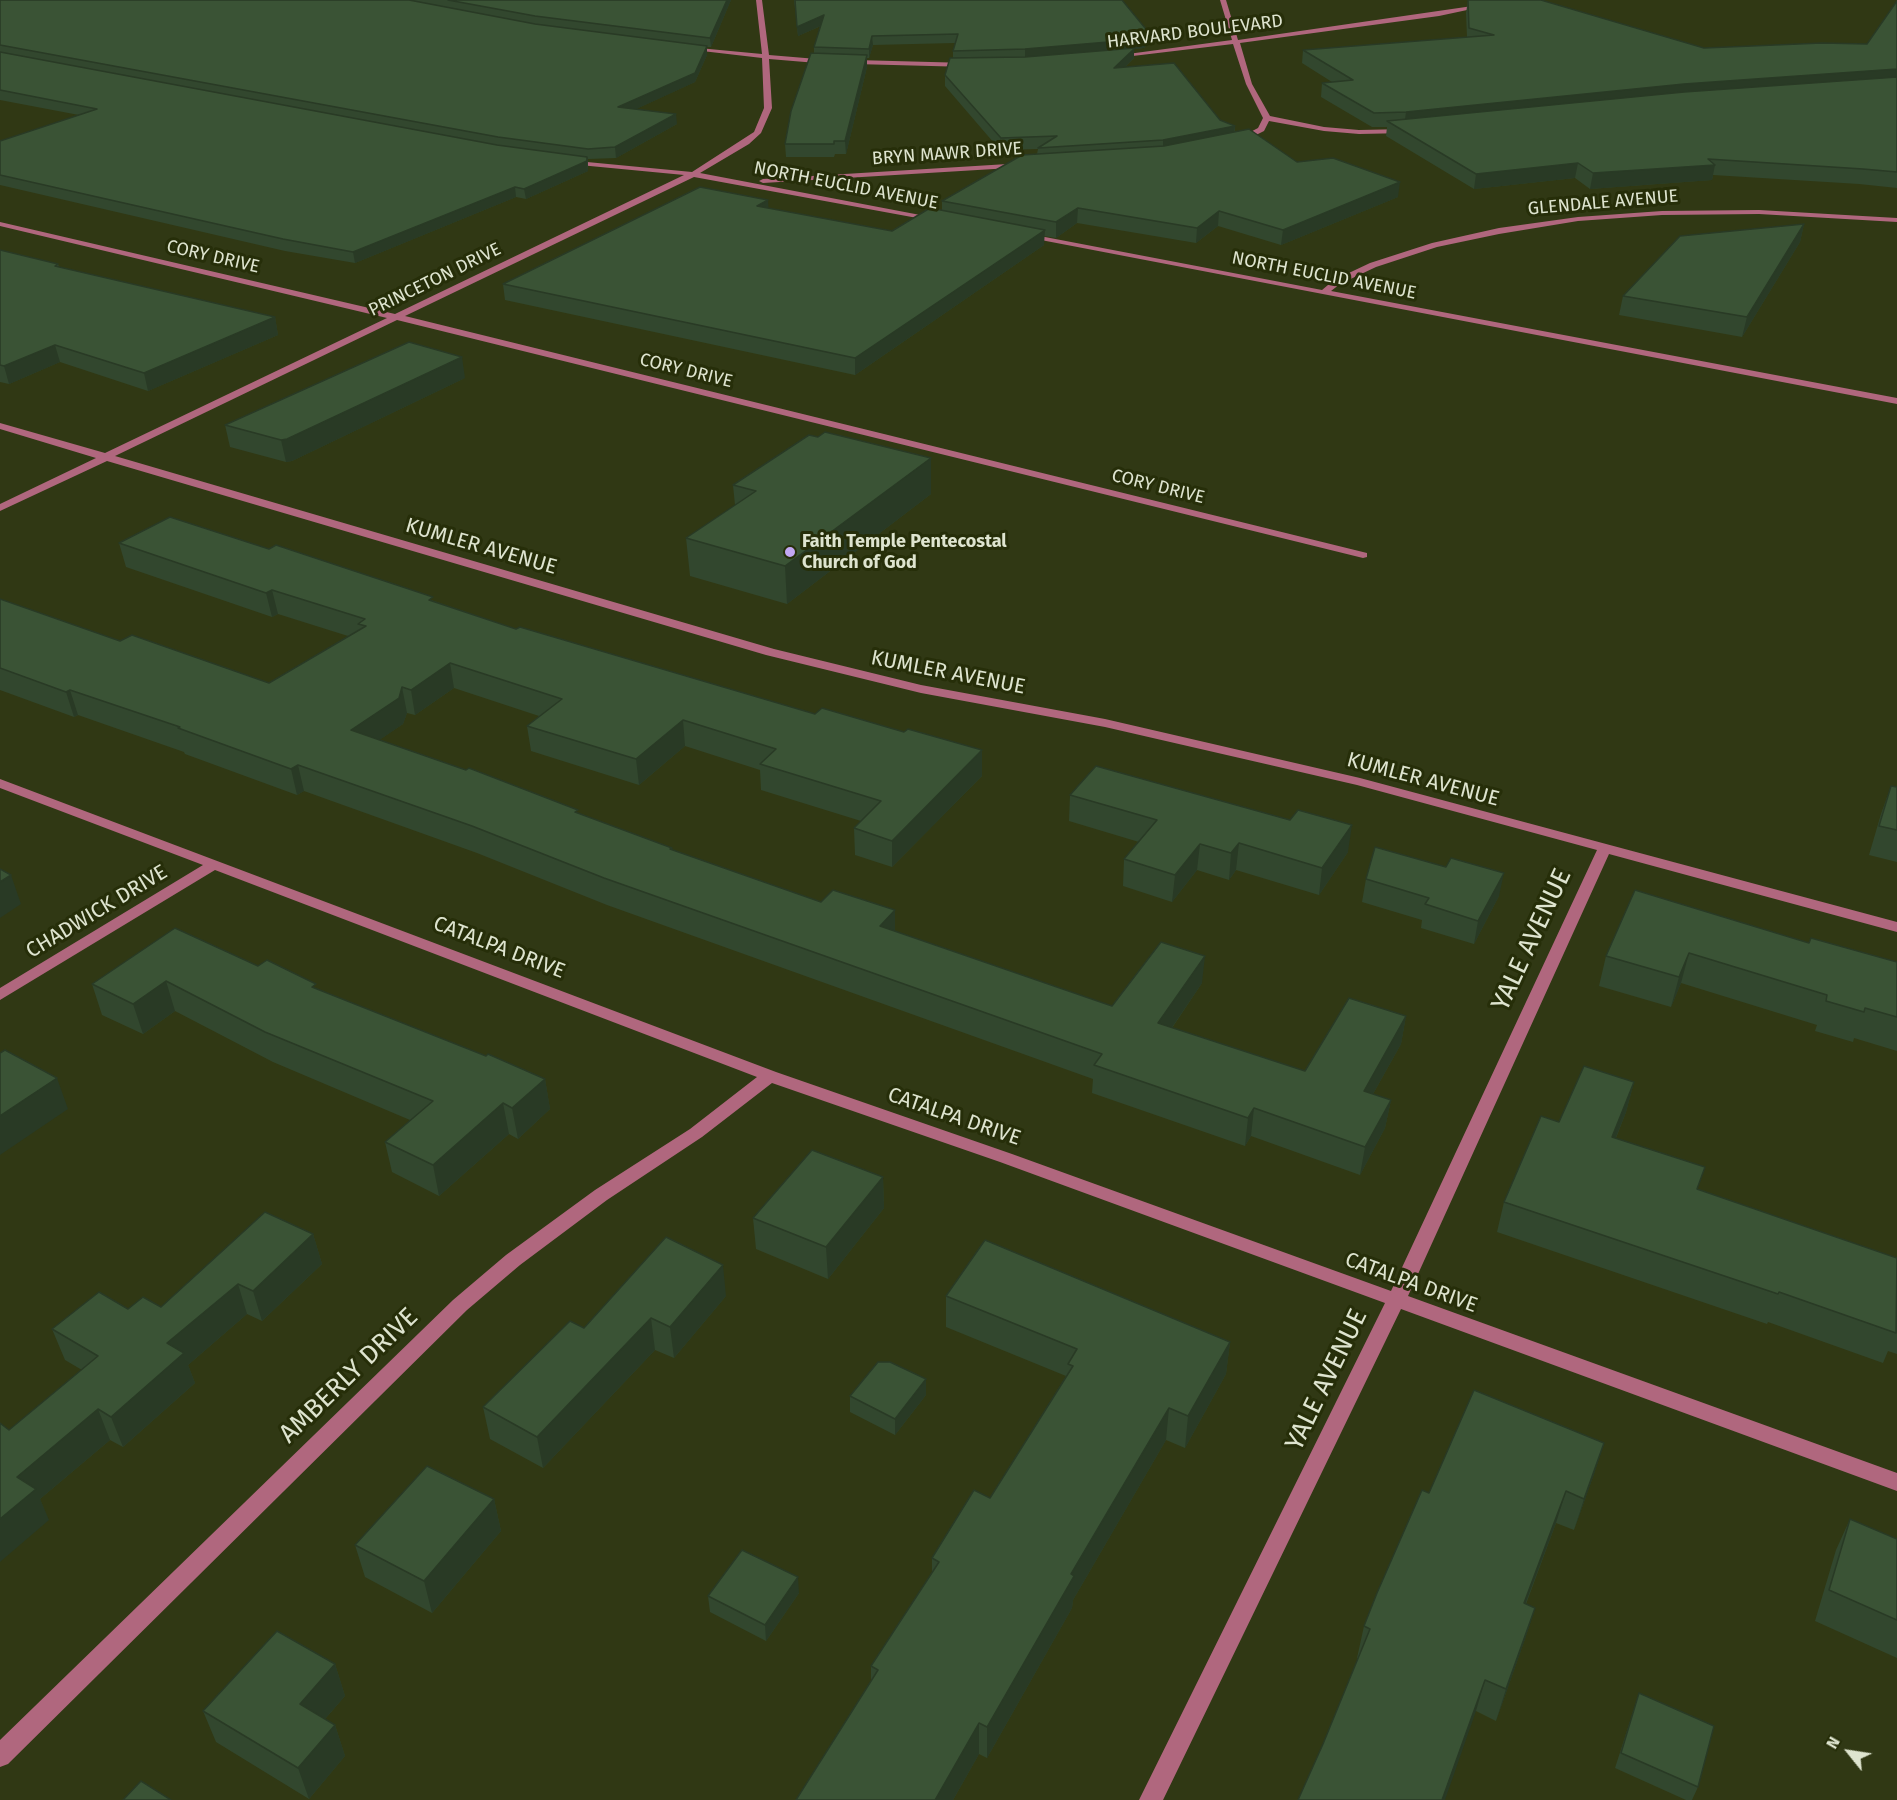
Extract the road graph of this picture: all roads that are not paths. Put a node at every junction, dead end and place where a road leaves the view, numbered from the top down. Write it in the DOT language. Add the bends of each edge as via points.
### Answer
graph roads {
  1 [pos="759,0"];
  2 [pos="1223,0"];
  3 [pos="1511,0"];
  4 [pos="1238,42"];
  5 [pos="684,49"];
  6 [pos="765,57"];
  7 [pos="1105,57"];
  8 [pos="974,65"];
  9 [pos="1267,118"];
  10 [pos="1416,130"];
  11 [pos="1230,144"];
  12 [pos="555,160"];
  13 [pos="1034,164"];
  14 [pos="693,174"];
  15 [pos="741,183"];
  16 [pos="1897,220"];
  17 [pos="951,222"];
  18 [pos="0,224"];
  19 [pos="1009,233"];
  20 [pos="1324,293"];
  21 [pos="396,317"];
  22 [pos="1897,401"];
  23 [pos="0,426"];
  24 [pos="106,457"];
  25 [pos="0,508"];
  26 [pos="1363,555"];
  27 [pos="0,783"];
  28 [pos="1604,849"];
  29 [pos="215,864"];
  30 [pos="1897,927"];
  31 [pos="0,995"];
  32 [pos="770,1076"];
  33 [pos="1396,1301"];
  34 [pos="1897,1482"];
  35 [pos="0,1756"];
  36 [pos="1151,1800"];
  1 -- 6 [label="street, PRINCETON DRIVE"];
  2 -- 4 [label="street"];
  3 -- 4 [label="street, HARVARD BOULEVARD"];
  4 -- 7 [label="street, HARVARD BOULEVARD"];
  4 -- 9 [label="street" via="1250,84"];
  5 -- 6 [label="street"];
  6 -- 8 [label="street"];
  6 -- 14 [label="street, PRINCETON DRIVE" via="765,119 746,142"];
  9 -- 10 [label="street" via="1359,132"];
  9 -- 11 [label="street" via="1261,129"];
  12 -- 14 [label="street, NORTH EUCLID AVENUE"];
  13 -- 15 [label="street, BRYN MAWR DRIVE"];
  14 -- 15 [label="street, NORTH EUCLID AVENUE"];
  14 -- 21 [label="street, PRINCETON DRIVE"];
  15 -- 17 [label="street, NORTH EUCLID AVENUE"];
  16 -- 20 [label="street, GLENDALE AVENUE" via="1826,214 1695,212 1559,222 1463,238 1405,254 1337,282"];
  18 -- 21 [label="street, CORY DRIVE"];
  19 -- 20 [label="street, NORTH EUCLID AVENUE"];
  20 -- 22 [label="street, NORTH EUCLID AVENUE"];
  21 -- 24 [label="street, PRINCETON DRIVE"];
  21 -- 26 [label="street, CORY DRIVE"];
  23 -- 24 [label="street, KUMLER AVENUE"];
  24 -- 25 [label="street, PRINCETON DRIVE"];
  24 -- 28 [label="street, KUMLER AVENUE" via="770,652 911,687 1105,723 1238,753"];
  27 -- 29 [label="street, CATALPA DRIVE"];
  28 -- 30 [label="street, KUMLER AVENUE"];
  28 -- 33 [label="street, YALE AVENUE"];
  29 -- 31 [label="street, CHADWICK DRIVE"];
  29 -- 32 [label="street, CATALPA DRIVE"];
  32 -- 33 [label="street, CATALPA DRIVE"];
  32 -- 35 [label="street, AMBERLY DRIVE" via="696,1133 592,1201 460,1305"];
  33 -- 34 [label="street, CATALPA DRIVE"];
  33 -- 36 [label="street, YALE AVENUE"];
}
